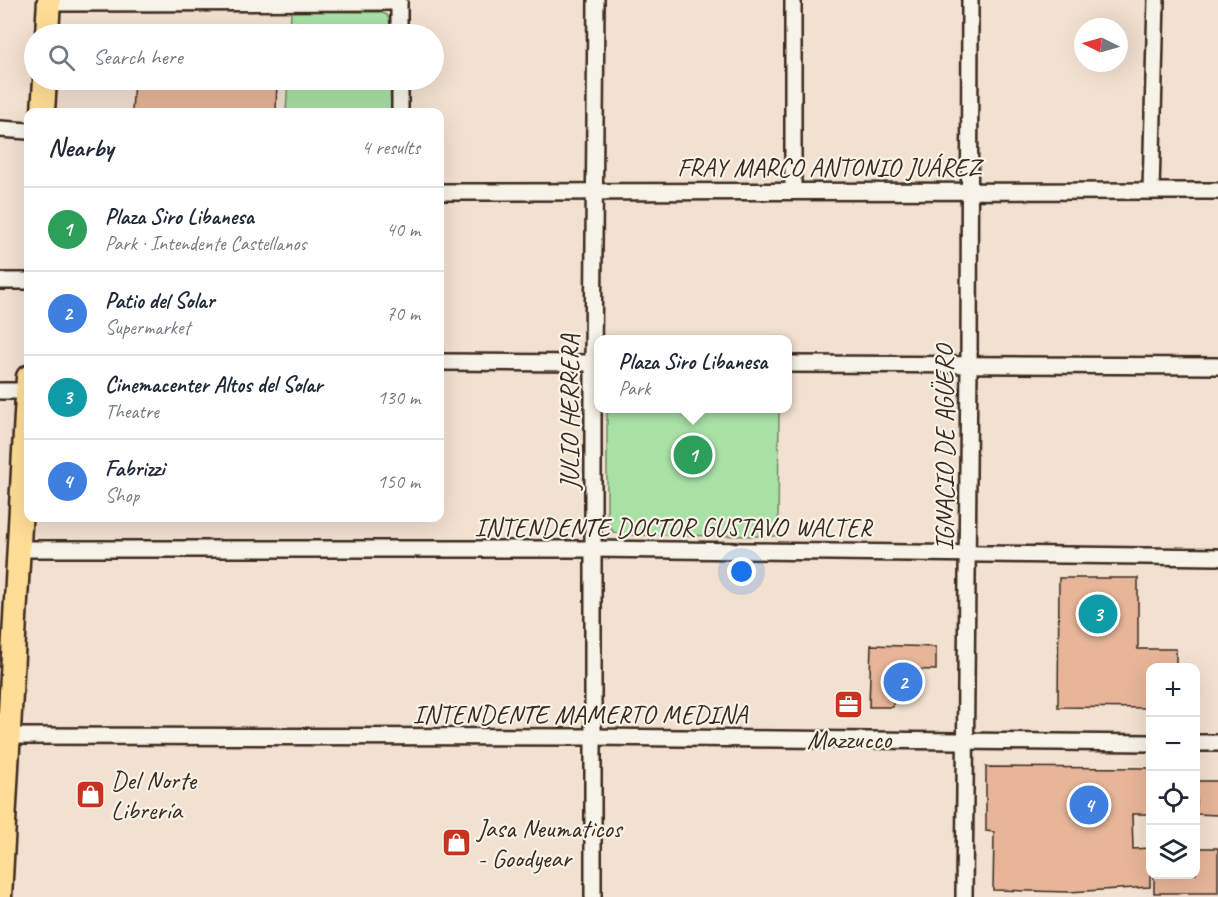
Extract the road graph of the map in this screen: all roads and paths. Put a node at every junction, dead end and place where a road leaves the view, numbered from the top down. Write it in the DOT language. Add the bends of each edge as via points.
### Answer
graph roads {
  1 [pos="596,0"];
  2 [pos="793,0"];
  3 [pos="970,0"];
  4 [pos="1156,0"];
  5 [pos="399,1"];
  6 [pos="49,2"];
  7 [pos="48,24"];
  8 [pos="399,24"];
  9 [pos="44,90"];
  10 [pos="400,90"];
  11 [pos="43,108"];
  12 [pos="400,108"];
  13 [pos="0,129"];
  14 [pos="24,130"];
  15 [pos="793,191"];
  16 [pos="969,191"];
  17 [pos="1151,191"];
  18 [pos="1218,191"];
  19 [pos="444,192"];
  20 [pos="595,192"];
  21 [pos="0,281"];
  22 [pos="24,281"];
  23 [pos="596,335"];
  24 [pos="444,362"];
  25 [pos="594,363"];
  26 [pos="792,363"];
  27 [pos="969,364"];
  28 [pos="1218,366"];
  29 [pos="0,391"];
  30 [pos="24,391"];
  31 [pos="595,413"];
  32 [pos="24,461"];
  33 [pos="19,549"];
  34 [pos="592,549"];
  35 [pos="967,554"];
  36 [pos="1218,557"];
  37 [pos="7,639"];
  38 [pos="9,736"];
  39 [pos="591,737"];
  40 [pos="966,742"];
  41 [pos="1146,743"];
  42 [pos="1200,743"];
  43 [pos="1218,743"];
  44 [pos="0,897"];
  45 [pos="593,897"];
  46 [pos="964,897"];
  1 -- 20 [label="street, JULIO HERRERA"];
  2 -- 15 [label="street"];
  3 -- 16 [label="street, IGNACIO DE AGÜERO"];
  4 -- 17 [label="street"];
  5 -- 6 [label="street"];
  5 -- 8 [label="street"];
  6 -- 7 [label="main road"];
  9 -- 11 [label="main road"];
  10 -- 12 [label="street"];
  13 -- 14 [label="street"];
  15 -- 16 [label="street, FRAY MARCO ANTONIO JUÁREZ"];
  15 -- 20 [label="street, FRAY MARCO ANTONIO JUÁREZ"];
  16 -- 17 [label="street, FRAY MARCO ANTONIO JUÁREZ"];
  16 -- 27 [label="street, IGNACIO DE AGÜERO"];
  17 -- 18 [label="street, FRAY MARCO ANTONIO JUÁREZ"];
  19 -- 20 [label="street, FRAY MARCO ANTONIO JUÁREZ"];
  20 -- 23 [label="street, JULIO HERRERA"];
  21 -- 22 [label="street"];
  24 -- 25 [label="street"];
  26 -- 27 [label="street"];
  27 -- 28 [label="street"];
  27 -- 35 [label="street, IGNACIO DE AGÜERO"];
  29 -- 30 [label="street"];
  31 -- 34 [label="street, JULIO HERRERA"];
  32 -- 33 [label="main road"];
  33 -- 34 [label="street, INTENDENTE DOCTOR GUSTAVO WALTER"];
  33 -- 37 [label="main road"];
  34 -- 35 [label="street, INTENDENTE DOCTOR GUSTAVO WALTER"];
  34 -- 39 [label="street, JULIO HERRERA"];
  35 -- 36 [label="street, INTENDENTE DOCTOR GUSTAVO WALTER"];
  35 -- 40 [label="street, IGNACIO DE AGÜERO"];
  37 -- 38 [label="main road"];
  38 -- 39 [label="street, INTENDENTE MAMERTO MEDINA"];
  38 -- 44 [label="main road"];
  39 -- 40 [label="street, INTENDENTE MAMERTO MEDINA"];
  39 -- 45 [label="street, JULIO HERRERA"];
  40 -- 41 [label="street, INTENDENTE MAMERTO MEDINA"];
  40 -- 46 [label="street, IGNACIO DE AGÜERO"];
  42 -- 43 [label="street"];
}
